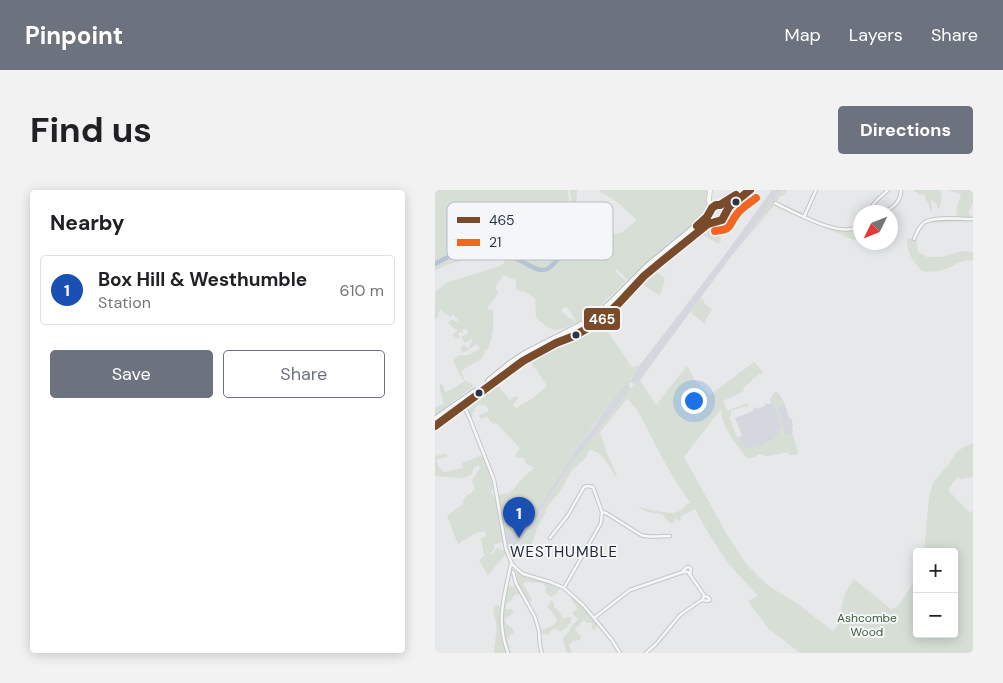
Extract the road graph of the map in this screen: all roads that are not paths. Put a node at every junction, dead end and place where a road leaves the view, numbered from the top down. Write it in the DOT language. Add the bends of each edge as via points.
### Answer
graph roads {
  1 [pos="710,190"];
  2 [pos="742,190"];
  3 [pos="750,190"];
  4 [pos="816,190"];
  5 [pos="888,190"];
  6 [pos="901,190"];
  7 [pos="883,192"];
  8 [pos="775,204"];
  9 [pos="873,205"];
  10 [pos="895,205"];
  11 [pos="714,208"];
  12 [pos="725,212"];
  13 [pos="804,217"];
  14 [pos="973,219"];
  15 [pos="715,221"];
  16 [pos="853,229"];
  17 [pos="914,239"];
  18 [pos="461,407"];
  19 [pos="468,414"];
  20 [pos="435,420"];
  21 [pos="435,426"];
  22 [pos="602,512"];
  23 [pos="670,536"];
  24 [pos="550,538"];
  25 [pos="511,563"];
  26 [pos="683,572"];
  27 [pos="690,574"];
  28 [pos="564,588"];
  29 [pos="704,596"];
  30 [pos="702,600"];
  31 [pos="593,618"];
  32 [pos="508,653"];
  33 [pos="542,653"];
  34 [pos="620,653"];
  35 [pos="646,653"];
  1 -- 11 [label="main road" via="709,199"];
  2 -- 11 [label="highway"];
  3 -- 12 [label="highway"];
  4 -- 13 [label="street"];
  5 -- 7 [label="street"];
  6 -- 10 [label="street"];
  7 -- 9 [label="street"];
  8 -- 13 [label="street"];
  11 -- 12 [label="highway" via="725,209"];
  11 -- 15 [label="highway" via="710,217"];
  11 -- 18 [label="highway" via="595,316 518,358"];
  12 -- 15 [label="highway" via="722,220"];
  13 -- 16 [label="street" via="825,226"];
  14 -- 17 [label="street" via="927,221"];
  15 -- 18 [label="highway" via="649,271 599,321 523,361"];
  18 -- 19 [label="street"];
  18 -- 19 [label="street"];
  18 -- 20 [label="highway"];
  18 -- 21 [label="highway"];
  19 -- 25 [label="street" via="494,480"];
  22 -- 23 [label="street" via="641,535"];
  22 -- 24 [label="street" via="594,488 585,486"];
  22 -- 28 [label="street" via="599,528"];
  25 -- 28 [label="street" via="523,574"];
  25 -- 32 [label="street" via="501,617"];
  25 -- 33 [label="street" via="516,583 535,617"];
  26 -- 27 [label="street"];
  26 -- 27 [label="street" via="689,566"];
  26 -- 31 [label="street" via="630,590"];
  27 -- 29 [label="street"];
  28 -- 31 [label="street"];
  29 -- 30 [label="street"];
  29 -- 30 [label="street" via="710,600"];
  30 -- 35 [label="street" via="681,616"];
  31 -- 34 [label="street"];
}
